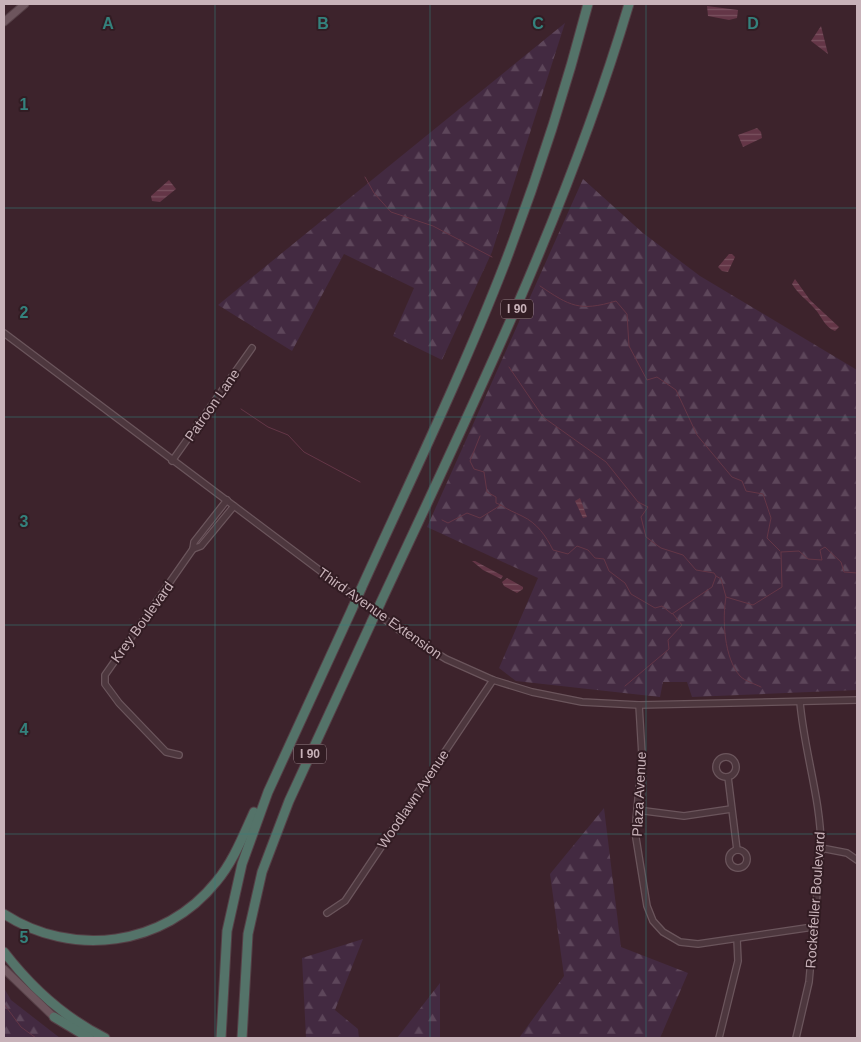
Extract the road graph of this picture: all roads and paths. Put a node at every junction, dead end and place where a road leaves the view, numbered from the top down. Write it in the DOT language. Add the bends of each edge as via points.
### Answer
graph roads {
  1 [pos="20,4"];
  2 [pos="26,4"];
  3 [pos="588,4"];
  4 [pos="629,4"];
  5 [pos="14,13"];
  6 [pos="4,22"];
  7 [pos="4,334"];
  8 [pos="252,348"];
  9 [pos="172,461"];
  10 [pos="227,500"];
  11 [pos="234,506"];
  12 [pos="194,549"];
  13 [pos="493,680"];
  14 [pos="857,700"];
  15 [pos="800,702"];
  16 [pos="639,705"];
  17 [pos="289,746"];
  18 [pos="179,755"];
  19 [pos="728,777"];
  20 [pos="731,809"];
  21 [pos="637,810"];
  22 [pos="821,848"];
  23 [pos="737,850"];
  24 [pos="857,860"];
  25 [pos="328,913"];
  26 [pos="4,914"];
  27 [pos="813,927"];
  28 [pos="737,939"];
  29 [pos="4,952"];
  30 [pos="4,969"];
  31 [pos="54,1017"];
  32 [pos="80,1038"];
  33 [pos="89,1038"];
  34 [pos="105,1038"];
  35 [pos="221,1038"];
  36 [pos="242,1038"];
  37 [pos="719,1038"];
  38 [pos="796,1038"];
  1 -- 5 [label="street"];
  2 -- 5 [label="main road"];
  3 -- 17 [label="highway, I 90, bridge" via="555,119 504,263 459,373"];
  4 -- 36 [label="highway, I 90, bridge" via="588,130 535,265 288,801 262,872 248,934"];
  5 -- 6 [label="main road"];
  7 -- 9 [label="street, Third Avenue Extension"];
  8 -- 9 [label="street, Patroon Lane"];
  9 -- 10 [label="street, Third Avenue Extension"];
  10 -- 11 [label="street, Third Avenue Extension"];
  10 -- 12 [label="street, Krey Boulevard" via="194,542"];
  11 -- 12 [label="street, Krey Boulevard" via="201,546"];
  11 -- 13 [label="street, Third Avenue Extension" via="399,630 448,660"];
  12 -- 18 [label="street, Krey Boulevard" via="106,671 105,680 119,703 166,752"];
  13 -- 16 [label="street, Third Avenue Extension" via="582,702"];
  13 -- 25 [label="street, Woodlawn Avenue" via="345,901"];
  14 -- 15 [label="street, Third Avenue Extension"];
  15 -- 16 [label="street, Third Avenue Extension"];
  15 -- 22 [label="street, Rockefeller Boulevard" via="821,829"];
  16 -- 21 [label="street, Plaza Avenue" via="642,755"];
  17 -- 26 [label="highway" via="226,868 203,897 175,918 133,936 85,941 43,933"];
  17 -- 35 [label="highway, I 90" via="256,823 235,889 226,948"];
  19 -- 20 [label="street"];
  20 -- 21 [label="street" via="684,816"];
  20 -- 23 [label="street"];
  21 -- 28 [label="street, Plaza Avenue" via="635,832 641,875 649,914 658,927 669,936 689,943"];
  22 -- 24 [label="street" via="847,853"];
  22 -- 27 [label="street, Rockefeller Boulevard"];
  27 -- 28 [label="street, Plaza Avenue"];
  27 -- 38 [label="street, Rockefeller Boulevard" via="809,982"];
  28 -- 37 [label="street" via="738,961"];
  29 -- 34 [label="highway" via="53,1004 79,1024"];
  30 -- 31 [label="main road"];
  31 -- 32 [label="highway"];
  31 -- 33 [label="highway"];
}
